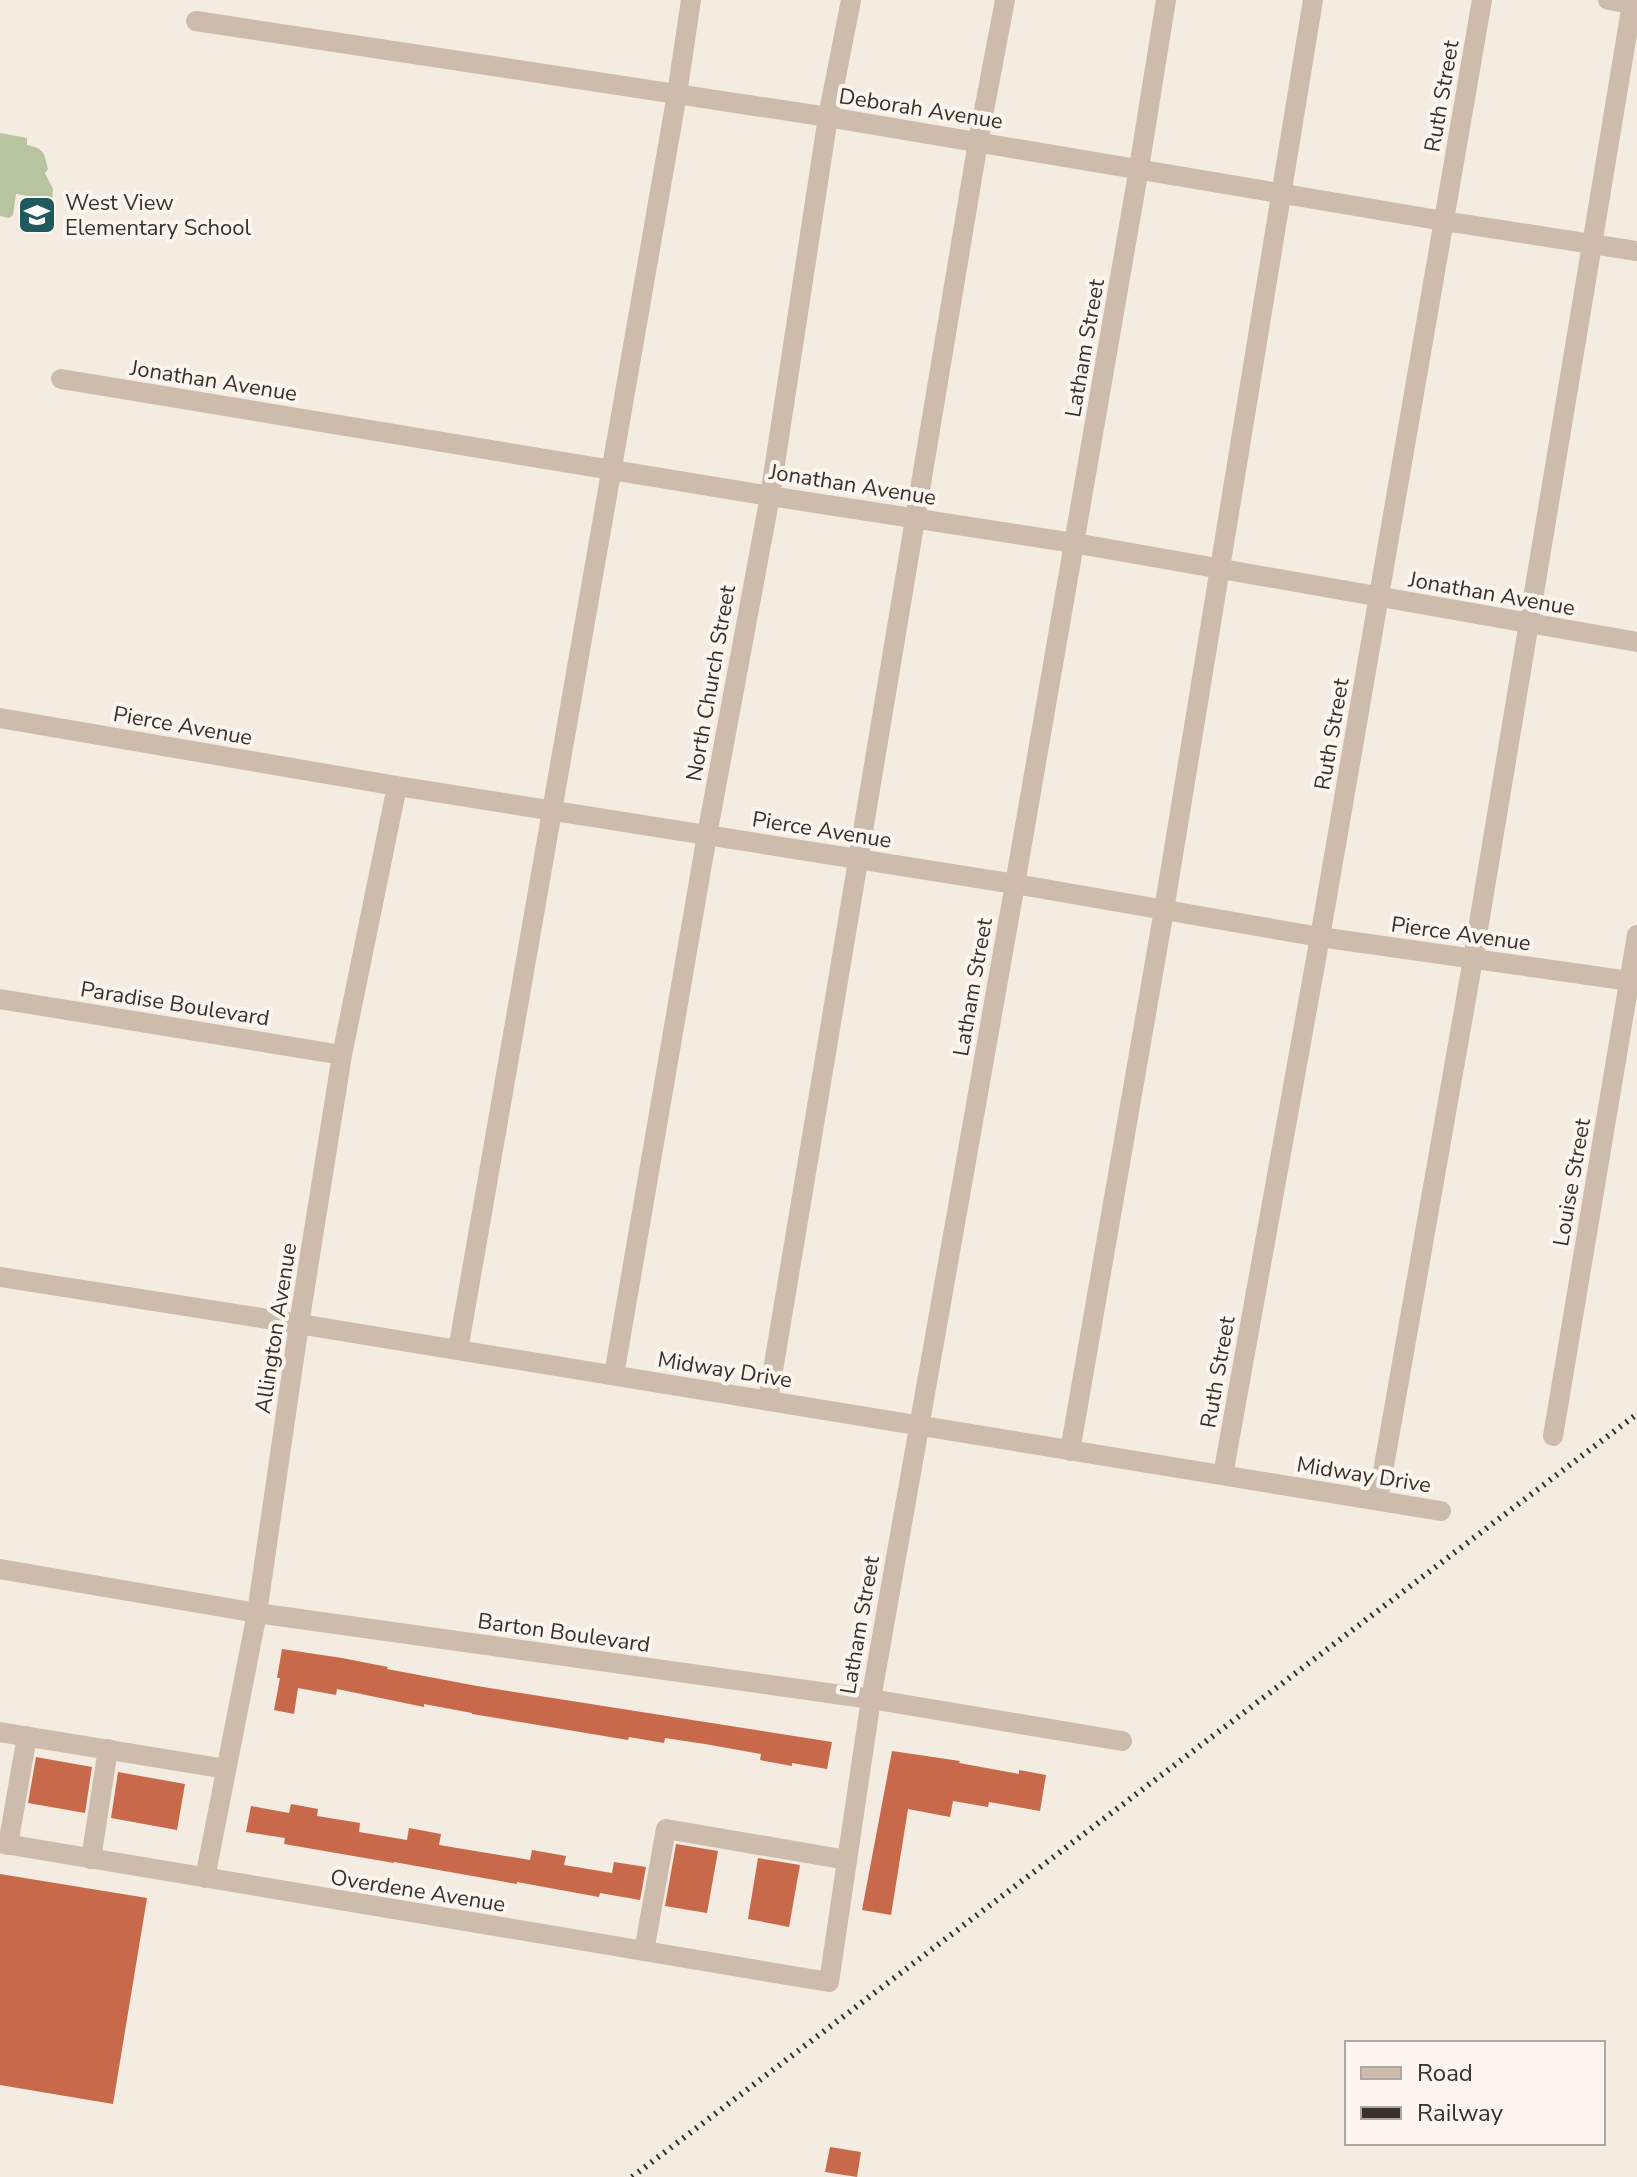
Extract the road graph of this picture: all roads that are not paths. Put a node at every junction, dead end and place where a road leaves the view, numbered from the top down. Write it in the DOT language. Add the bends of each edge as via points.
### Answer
graph roads {
  1 [pos="691,0"];
  2 [pos="851,0"];
  3 [pos="1005,0"];
  4 [pos="1166,0"];
  5 [pos="1313,0"];
  6 [pos="1482,0"];
  7 [pos="1608,0"];
  8 [pos="1634,4"];
  9 [pos="196,21"];
  10 [pos="677,94"];
  11 [pos="828,117"];
  12 [pos="978,142"];
  13 [pos="1139,168"];
  14 [pos="1282,193"];
  15 [pos="1444,221"];
  16 [pos="1592,244"];
  17 [pos="1637,251"];
  18 [pos="61,379"];
  19 [pos="611,470"];
  20 [pos="770,496"];
  21 [pos="916,518"];
  22 [pos="1074,543"];
  23 [pos="1220,569"];
  24 [pos="1379,598"];
  25 [pos="1529,623"];
  26 [pos="1637,642"];
  27 [pos="0,718"];
  28 [pos="397,786"];
  29 [pos="552,810"];
  30 [pos="707,835"];
  31 [pos="859,859"];
  32 [pos="1015,884"];
  33 [pos="1164,910"];
  34 [pos="1637,935"];
  35 [pos="1320,937"];
  36 [pos="1473,959"];
  37 [pos="1633,982"];
  38 [pos="0,999"];
  39 [pos="342,1055"];
  40 [pos="0,1277"];
  41 [pos="299,1324"];
  42 [pos="458,1350"];
  43 [pos="614,1375"];
  44 [pos="768,1400"];
  45 [pos="918,1425"];
  46 [pos="1553,1436"];
  47 [pos="1070,1451"];
  48 [pos="1223,1475"];
  49 [pos="1378,1500"];
  50 [pos="1441,1511"];
  51 [pos="0,1569"];
  52 [pos="257,1613"];
  53 [pos="871,1699"];
  54 [pos="0,1732"];
  55 [pos="27,1736"];
  56 [pos="1122,1741"];
  57 [pos="108,1749"];
  58 [pos="226,1769"];
  59 [pos="4,1844"];
  60 [pos="91,1859"];
  61 [pos="847,1860"];
  62 [pos="205,1878"];
  63 [pos="644,1951"];
  64 [pos="829,1982"];
  1 -- 10 [label="street"];
  2 -- 11 [label="street, North Church Street"];
  3 -- 12 [label="street"];
  4 -- 13 [label="street, Latham Street"];
  5 -- 14 [label="street"];
  6 -- 15 [label="street, Ruth Street"];
  7 -- 8 [label="street"];
  8 -- 16 [label="street"];
  9 -- 10 [label="street, Deborah Avenue"];
  10 -- 11 [label="street, Deborah Avenue"];
  10 -- 19 [label="street"];
  11 -- 12 [label="street, Deborah Avenue"];
  11 -- 20 [label="street, North Church Street"];
  12 -- 13 [label="street, Deborah Avenue"];
  12 -- 21 [label="street"];
  13 -- 14 [label="street, Deborah Avenue"];
  13 -- 22 [label="street, Latham Street"];
  14 -- 15 [label="street, Deborah Avenue"];
  14 -- 23 [label="street"];
  15 -- 16 [label="street, Deborah Avenue"];
  15 -- 24 [label="street, Ruth Street"];
  16 -- 17 [label="street, Deborah Avenue"];
  16 -- 25 [label="street"];
  18 -- 19 [label="street, Jonathan Avenue"];
  19 -- 20 [label="street, Jonathan Avenue"];
  19 -- 29 [label="street"];
  20 -- 21 [label="street, Jonathan Avenue"];
  20 -- 30 [label="street, North Church Street"];
  21 -- 22 [label="street, Jonathan Avenue"];
  21 -- 31 [label="street"];
  22 -- 23 [label="street, Jonathan Avenue"];
  22 -- 32 [label="street, Latham Street"];
  23 -- 24 [label="street, Jonathan Avenue"];
  23 -- 33 [label="street"];
  24 -- 25 [label="street, Jonathan Avenue"];
  24 -- 35 [label="street, Ruth Street"];
  25 -- 26 [label="street, Jonathan Avenue"];
  25 -- 36 [label="street"];
  27 -- 28 [label="street, Pierce Avenue"];
  28 -- 29 [label="street, Pierce Avenue"];
  28 -- 39 [label="street, Allington Avenue"];
  29 -- 30 [label="street, Pierce Avenue"];
  29 -- 42 [label="street"];
  30 -- 31 [label="street, Pierce Avenue"];
  30 -- 43 [label="street, North Church Street"];
  31 -- 32 [label="street, Pierce Avenue"];
  31 -- 44 [label="street"];
  32 -- 33 [label="street, Pierce Avenue"];
  32 -- 45 [label="street, Latham Street"];
  33 -- 35 [label="street, Pierce Avenue"];
  33 -- 47 [label="street"];
  34 -- 37 [label="street, Louise Street"];
  35 -- 36 [label="street, Pierce Avenue"];
  35 -- 48 [label="street, Ruth Street"];
  36 -- 37 [label="street, Pierce Avenue"];
  36 -- 49 [label="street"];
  37 -- 46 [label="street, Louise Street"];
  38 -- 39 [label="street, Paradise Boulevard"];
  39 -- 41 [label="street, Allington Avenue"];
  40 -- 41 [label="street, Midway Drive"];
  41 -- 42 [label="street, Midway Drive"];
  41 -- 52 [label="street, Allington Avenue"];
  42 -- 43 [label="street, Midway Drive"];
  43 -- 44 [label="street, Midway Drive"];
  44 -- 45 [label="street, Midway Drive"];
  45 -- 47 [label="street, Midway Drive"];
  45 -- 53 [label="street, Latham Street"];
  47 -- 48 [label="street, Midway Drive"];
  48 -- 49 [label="street, Midway Drive"];
  49 -- 50 [label="street, Midway Drive"];
  51 -- 52 [label="street, Barton Boulevard"];
  52 -- 53 [label="street, Barton Boulevard"];
  52 -- 58 [label="street, Allington Avenue"];
  53 -- 56 [label="street, Barton Boulevard"];
  53 -- 61 [label="street, Latham Street"];
  54 -- 55 [label="street"];
  55 -- 57 [label="street"];
  55 -- 59 [label="street"];
  57 -- 58 [label="street"];
  57 -- 60 [label="street"];
  58 -- 62 [label="street, Allington Avenue"];
  59 -- 60 [label="street, Overdene Avenue"];
  60 -- 62 [label="street, Overdene Avenue"];
  61 -- 63 [label="street" via="666,1829"];
  61 -- 64 [label="street, Latham Street"];
  62 -- 63 [label="street, Overdene Avenue"];
  63 -- 64 [label="street, Overdene Avenue"];
}
